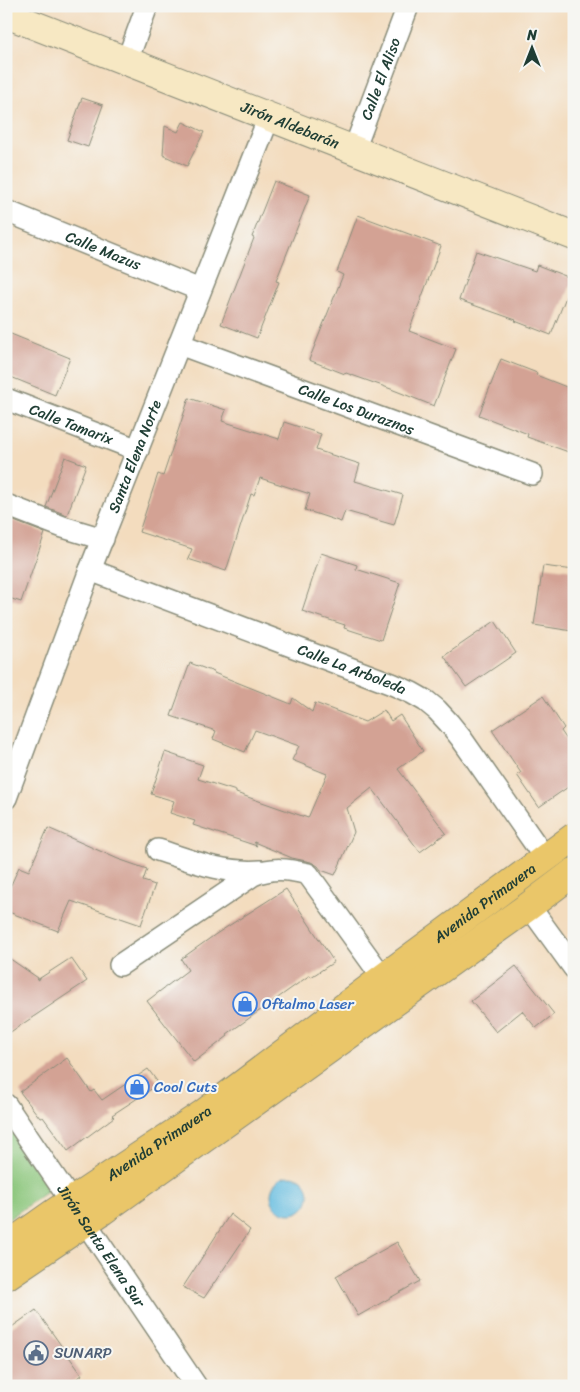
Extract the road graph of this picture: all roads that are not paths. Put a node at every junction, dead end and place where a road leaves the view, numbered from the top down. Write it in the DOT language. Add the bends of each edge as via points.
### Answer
graph roads {
  1 [pos="147,6"];
  2 [pos="408,6"];
  3 [pos="6,14"];
  4 [pos="127,61"];
  5 [pos="269,117"];
  6 [pos="354,150"];
  7 [pos="6,211"];
  8 [pos="574,236"];
  9 [pos="200,290"];
  10 [pos="179,344"];
  11 [pos="6,399"];
  12 [pos="138,450"];
  13 [pos="532,474"];
  14 [pos="6,505"];
  15 [pos="103,538"];
  16 [pos="90,570"];
  17 [pos="6,798"];
  18 [pos="574,837"];
  19 [pos="158,850"];
  20 [pos="545,858"];
  21 [pos="264,871"];
  22 [pos="574,872"];
  23 [pos="529,906"];
  24 [pos="120,965"];
  25 [pos="574,968"];
  26 [pos="383,978"];
  27 [pos="6,1106"];
  28 [pos="79,1212"];
  29 [pos="6,1247"];
  30 [pos="6,1276"];
  31 [pos="196,1386"];
  1 -- 4 [label="street"];
  2 -- 6 [label="street, Calle El Aliso"];
  3 -- 4 [label="street, Jirón Aldebarán"];
  4 -- 5 [label="street, Jirón Aldebarán"];
  5 -- 6 [label="street, Jirón Aldebarán"];
  5 -- 9 [label="street, Santa Elena Norte"];
  6 -- 8 [label="street, Jirón Aldebarán"];
  7 -- 9 [label="street, Calle Mazus"];
  9 -- 10 [label="street, Santa Elena Norte"];
  10 -- 12 [label="street, Santa Elena Norte"];
  10 -- 13 [label="street, Calle Los Duraznos"];
  11 -- 12 [label="street, Calle Tamarix"];
  12 -- 15 [label="street, Santa Elena Norte"];
  14 -- 15 [label="street"];
  15 -- 16 [label="street, Santa Elena Norte"];
  16 -- 17 [label="street, Santa Elena Norte"];
  16 -- 20 [label="street, Calle La Arboleda" via="392,684 426,701 462,738"];
  18 -- 20 [label="main road, Avenida Primavera"];
  19 -- 21 [label="street" via="227,871"];
  20 -- 26 [label="main road, Avenida Primavera"];
  21 -- 24 [label="street" via="253,875"];
  21 -- 26 [label="street" via="285,869 308,874"];
  22 -- 23 [label="main road, Avenida Primavera"];
  23 -- 25 [label="street"];
  23 -- 28 [label="main road, Avenida Primavera"];
  26 -- 28 [label="main road, Avenida Primavera"];
  27 -- 28 [label="street, Jirón Santa Elena Sur"];
  28 -- 29 [label="main road, Avenida Primavera" via="54,1213"];
  28 -- 30 [label="main road, Avenida Primavera"];
  28 -- 31 [label="street, Jirón Santa Elena Sur"];
}
